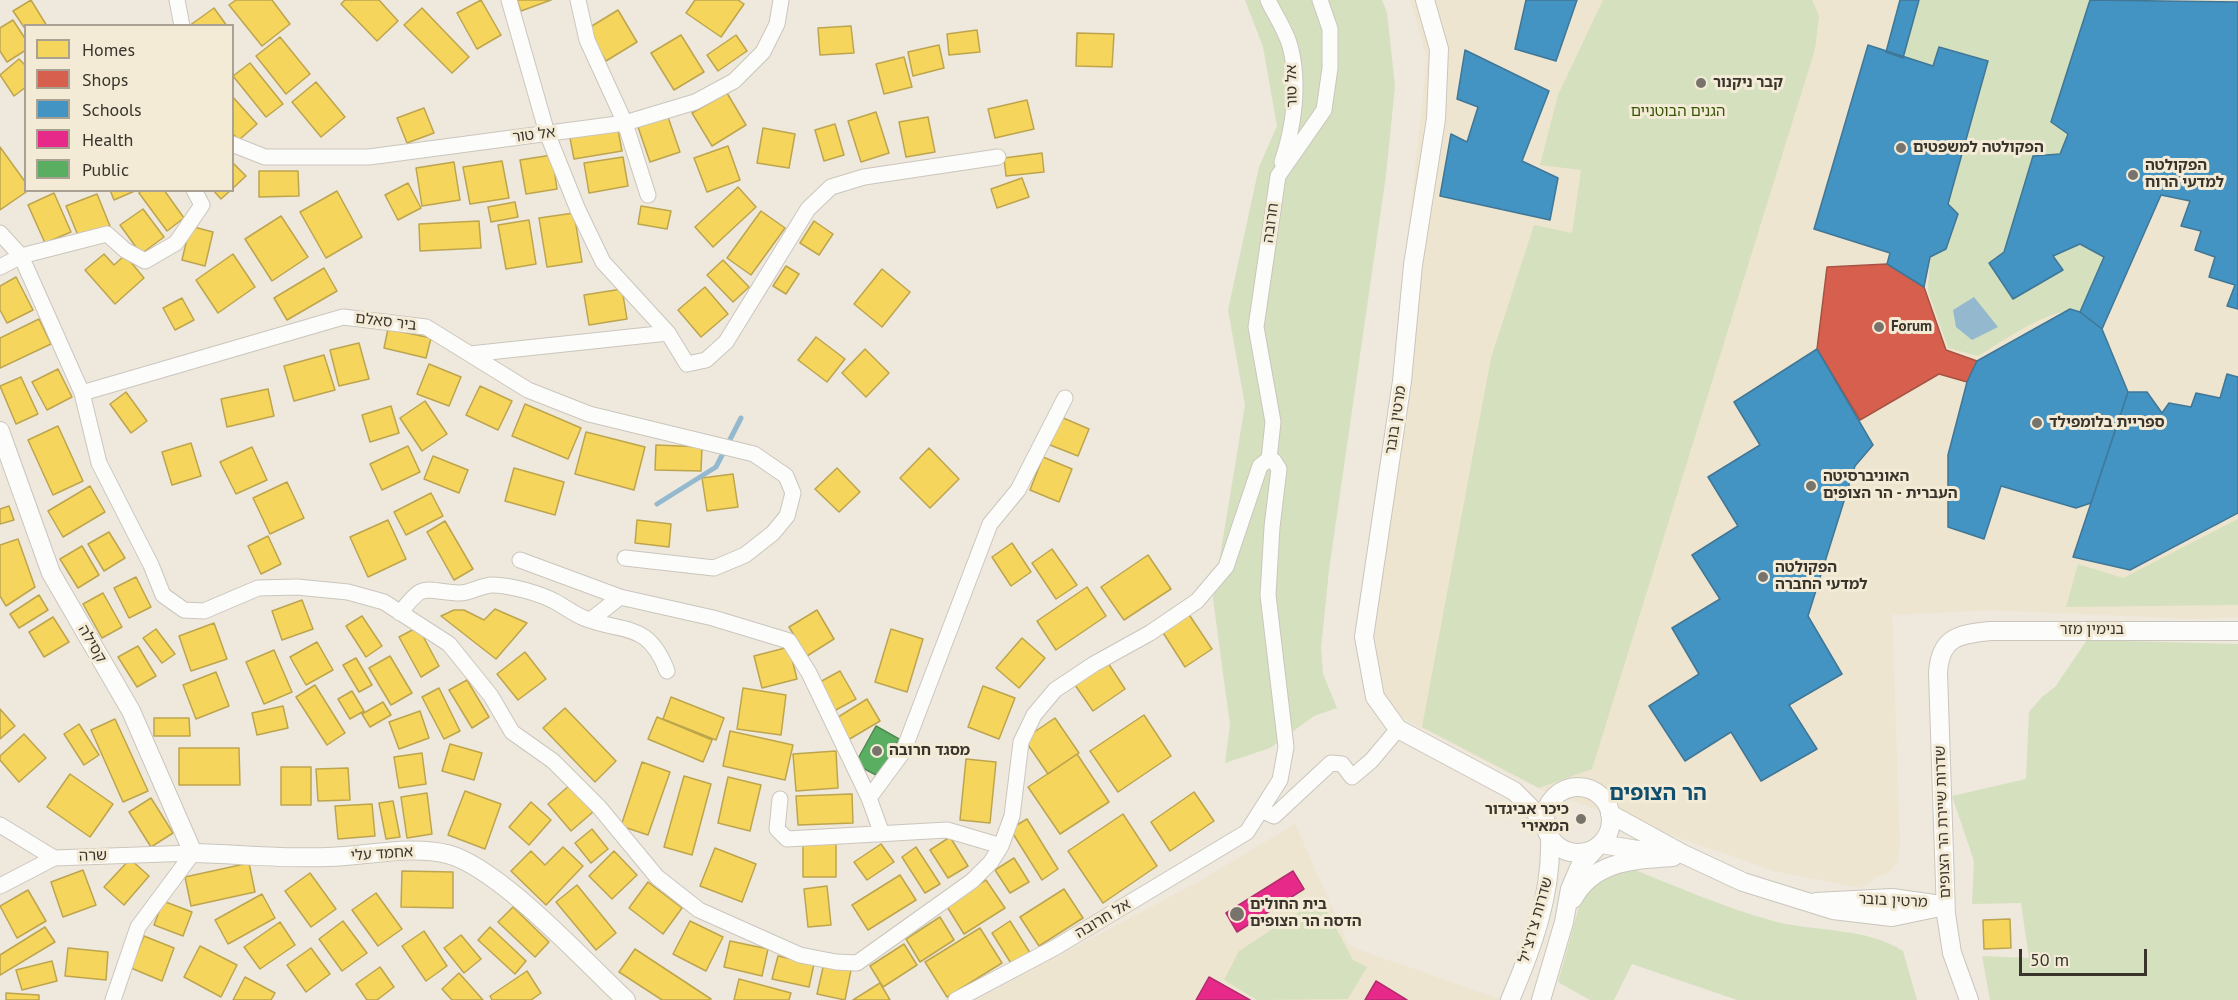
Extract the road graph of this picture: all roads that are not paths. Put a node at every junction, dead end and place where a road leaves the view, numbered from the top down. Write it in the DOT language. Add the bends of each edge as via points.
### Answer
graph roads {
  1 [pos="177,0"];
  2 [pos="509,0"];
  3 [pos="578,0"];
  4 [pos="781,0"];
  5 [pos="1268,0"];
  6 [pos="1320,0"];
  7 [pos="1425,0"];
  8 [pos="182,24"];
  9 [pos="626,123"];
  10 [pos="547,133"];
  11 [pos="234,145"];
  12 [pos="998,157"];
  13 [pos="1278,176"];
  14 [pos="195,192"];
  15 [pos="648,195"];
  16 [pos="0,233"];
  17 [pos="21,256"];
  18 [pos="0,267"];
  19 [pos="668,333"];
  20 [pos="470,354"];
  21 [pos="82,393"];
  22 [pos="1065,398"];
  23 [pos="0,431"];
  24 [pos="1269,459"];
  25 [pos="625,558"];
  26 [pos="520,560"];
  27 [pos="620,597"];
  28 [pos="400,613"];
  29 [pos="592,619"];
  30 [pos="2238,631"];
  31 [pos="1948,642"];
  32 [pos="667,671"];
  33 [pos="1398,729"];
  34 [pos="1492,777"];
  35 [pos="1553,797"];
  36 [pos="869,798"];
  37 [pos="780,799"];
  38 [pos="1261,810"];
  39 [pos="1610,814"];
  40 [pos="0,825"];
  41 [pos="1547,830"];
  42 [pos="882,834"];
  43 [pos="1001,846"];
  44 [pos="1599,846"];
  45 [pos="193,853"];
  46 [pos="1673,857"];
  47 [pos="54,858"];
  48 [pos="1717,871"];
  49 [pos="0,886"];
  50 [pos="1945,906"];
  51 [pos="1564,922"];
  52 [pos="113,1000"];
  53 [pos="626,1000"];
  54 [pos="957,1000"];
  55 [pos="1510,1000"];
  56 [pos="1541,1000"];
  57 [pos="1969,1000"];
  1 -- 8 [label="street"];
  2 -- 10 [label="street"];
  3 -- 9 [label="street" via="587,40"];
  4 -- 9 [label="street, אל טור" via="777,24 763,52 734,81 696,102"];
  5 -- 13 [label="street, אל טור" via="1290,46 1294,94 1290,139"];
  6 -- 13 [label="street, חרובה" via="1330,29 1324,110"];
  7 -- 33 [label="street, מרטין בובר" via="1439,49 1436,119 1364,637 1375,697"];
  9 -- 10 [label="street, אל טור"];
  9 -- 15 [label="street"];
  10 -- 11 [label="street, אל טור" via="369,157 265,158"];
  10 -- 19 [label="street" via="603,262"];
  12 -- 19 [label="street" via="864,177 831,187 808,209 726,342 706,360 687,364"];
  13 -- 24 [label="street, חרובה" via="1256,327 1273,422"];
  14 -- 17 [label="street" via="202,205 176,243 145,261 107,234"];
  16 -- 17 [label="street"];
  17 -- 18 [label="street"];
  17 -- 21 [label="street"];
  19 -- 20 [label="street"];
  20 -- 21 [label="street, ביר סאלם" via="426,327 343,317"];
  20 -- 25 [label="street, ביר סאלם" via="528,390 589,414 754,454 786,476 794,493 787,516 772,533 745,555 714,568"];
  21 -- 28 [label="street" via="99,463 162,595 184,610 204,611 258,588 297,587 348,592 384,602"];
  22 -- 36 [label="street" via="1018,490 990,525 903,752"];
  23 -- 45 [label="street, קסילה" via="51,573 131,711"];
  24 -- 38 [label="street" via="1280,469 1268,596 1286,747 1280,780"];
  24 -- 43 [label="street" via="1260,466 1226,567 1197,601 1055,690 1034,715 1021,741 1012,816"];
  26 -- 27 [label="street"];
  27 -- 29 [label="street"];
  27 -- 36 [label="street" via="713,618 789,641 809,673"];
  28 -- 29 [label="street" via="425,588 461,593 492,585 553,600"];
  28 -- 43 [label="street" via="449,644 491,696 512,732 553,761 584,792 657,877 699,910 800,955 857,963 972,881"];
  29 -- 32 [label="street" via="644,637 659,650"];
  30 -- 31 [label="street, בנימין מזר" via="1978,632"];
  31 -- 50 [label="street, שדרות שיירת הר הצופים" via="1938,662"];
  33 -- 34 [label="street, מרטין בובר"];
  33 -- 38 [label="street" via="1352,777 1342,764 1331,763 1274,816"];
  34 -- 35 [label="street, מרטין בובר" via="1533,794"];
  34 -- 41 [label="street, מרטין בובר" via="1526,801"];
  35 -- 39 [label="street" via="1570,788 1590,789 1606,804"];
  35 -- 41 [label="street" via="1548,806"];
  36 -- 42 [label="street"];
  37 -- 42 [label="street" via="777,829 787,839"];
  38 -- 54 [label="street, אל חרובה" via="1247,832 1056,947"];
  39 -- 44 [label="street" via="1607,835"];
  39 -- 48 [label="street, מרטין בובר"];
  40 -- 47 [label="street"];
  41 -- 44 [label="street" via="1566,851 1576,853"];
  41 -- 55 [label="street, שדרות צ'רצ'יל" via="1551,868 1543,907"];
  42 -- 43 [label="street" via="947,830"];
  44 -- 46 [label="street, מרטין בובר"];
  44 -- 51 [label="street, שדרות צ'רצ'יל" via="1580,866 1570,888"];
  45 -- 47 [label="street, שרה"];
  45 -- 52 [label="street" via="138,927"];
  45 -- 53 [label="street, אחמד עלי" via="328,857 413,850 449,854 483,872 520,900"];
  46 -- 48 [label="street, מרטין בובר"];
  46 -- 51 [label="street" via="1628,860 1602,870 1583,883"];
  47 -- 49 [label="street, שרה"];
  48 -- 50 [label="street, מרטין בובר" via="1845,913 1883,917"];
  50 -- 57 [label="street, שדרות שיירת הר הצופים" via="1952,953"];
  51 -- 56 [label="street, שדרות צ'רצ'יל"];
}
